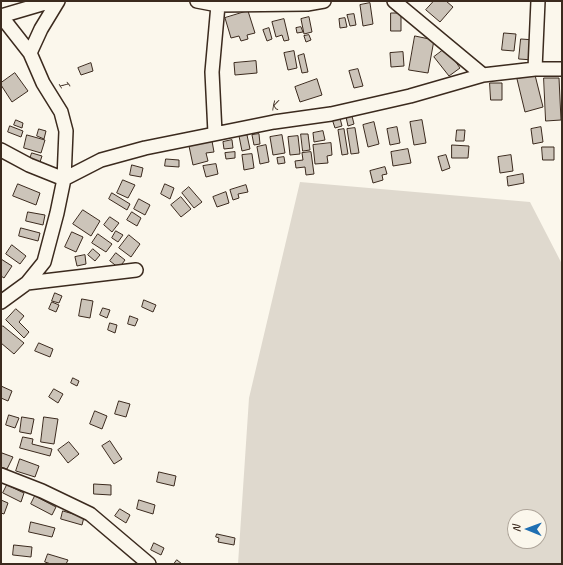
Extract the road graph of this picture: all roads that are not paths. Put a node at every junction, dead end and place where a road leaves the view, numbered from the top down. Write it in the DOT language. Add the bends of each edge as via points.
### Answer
graph roads {
  1 [pos="52,1"];
  2 [pos="58,1"];
  3 [pos="197,1"];
  4 [pos="324,1"];
  5 [pos="394,1"];
  6 [pos="538,1"];
  7 [pos="218,5"];
  8 [pos="1,16"];
  9 [pos="30,53"];
  10 [pos="535,69"];
  11 [pos="562,69"];
  12 [pos="483,75"];
  13 [pos="215,133"];
  14 [pos="1,150"];
  15 [pos="64,179"];
  16 [pos="136,270"];
  17 [pos="27,283"];
  18 [pos="1,302"];
  19 [pos="1,475"];
  20 [pos="149,564"];
  1 -- 8 [label="street"];
  2 -- 9 [label="street"];
  3 -- 7 [label="street"];
  4 -- 7 [label="street" via="307,4"];
  5 -- 12 [label="street"];
  6 -- 10 [label="street"];
  7 -- 13 [label="street" via="212,72"];
  8 -- 9 [label="street, I"];
  9 -- 15 [label="street, I" via="61,112 66,131"];
  10 -- 11 [label="street, K"];
  10 -- 12 [label="street, K"];
  12 -- 13 [label="street, K" via="410,96 331,114"];
  13 -- 15 [label="street, K" via="101,160"];
  14 -- 15 [label="street"];
  15 -- 17 [label="street, I" via="58,213 44,262"];
  16 -- 17 [label="street"];
  17 -- 18 [label="street"];
  19 -- 20 [label="street" via="90,514"];
}
